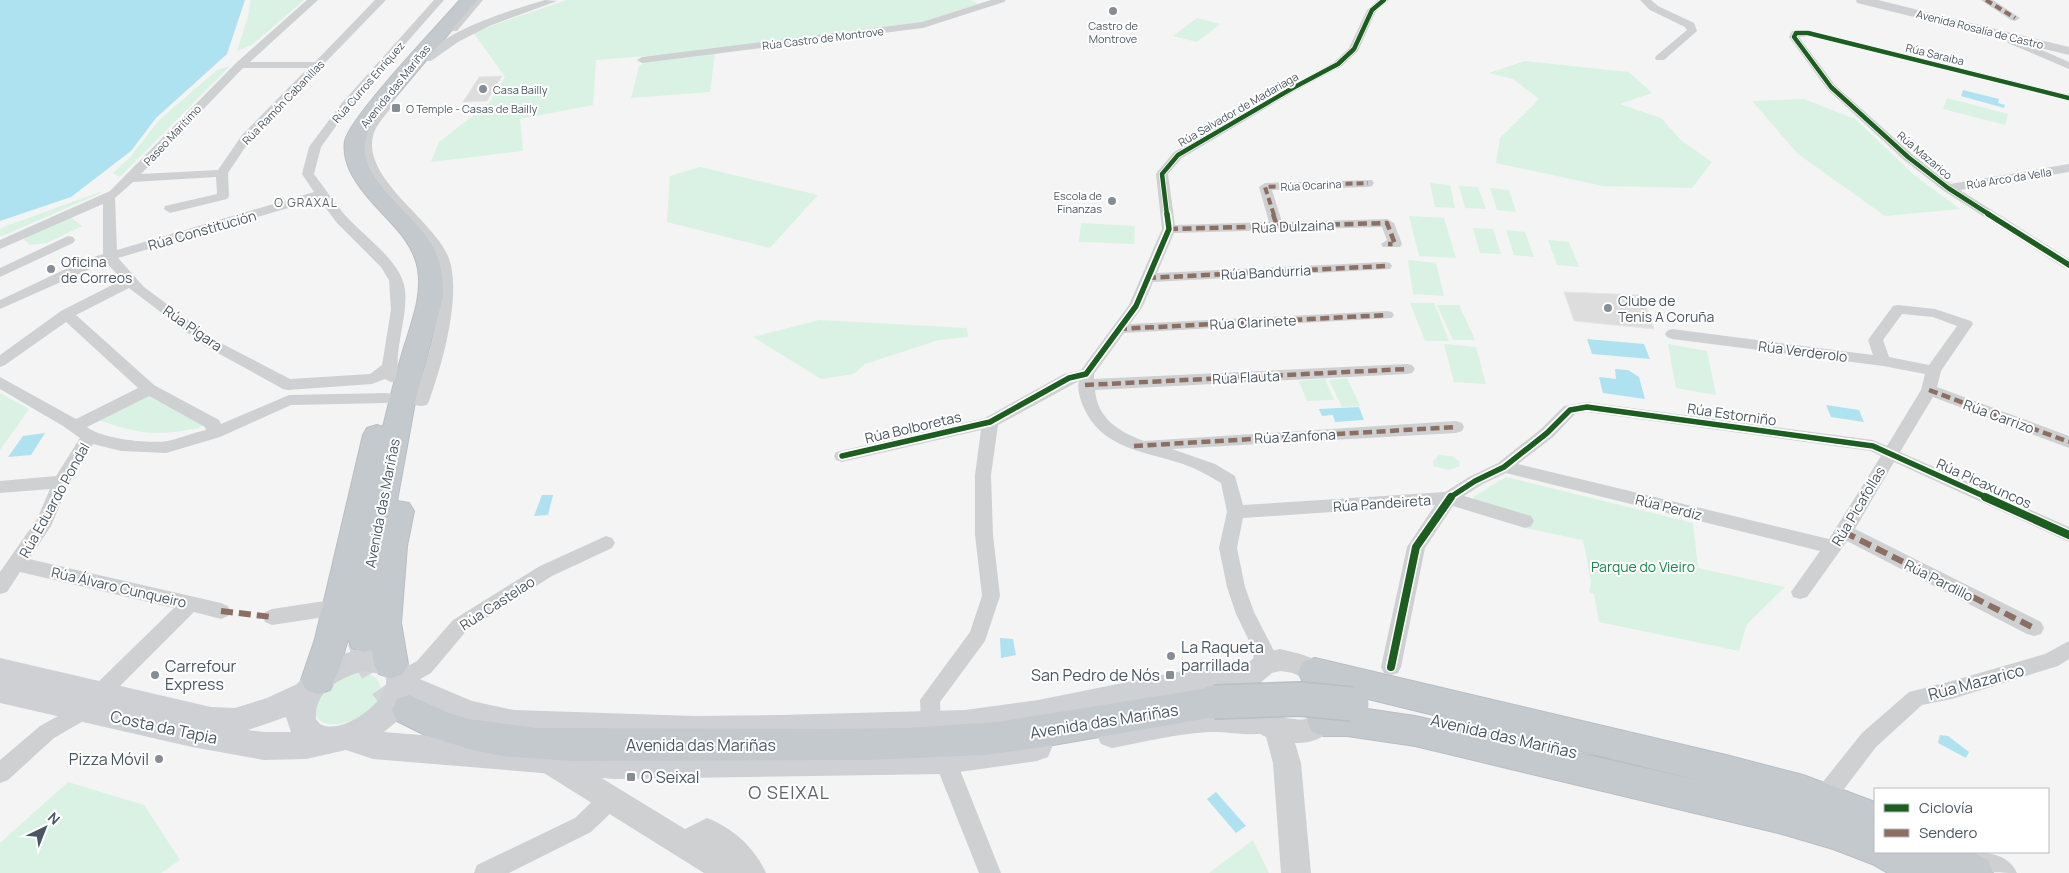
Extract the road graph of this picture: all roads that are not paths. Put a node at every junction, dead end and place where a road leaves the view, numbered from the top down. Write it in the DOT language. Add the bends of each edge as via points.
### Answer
graph roads {
  1 [pos="314,0"];
  2 [pos="381,0"];
  3 [pos="439,0"];
  4 [pos="448,0"];
  5 [pos="478,0"];
  6 [pos="530,0"];
  7 [pos="538,0"];
  8 [pos="553,0"];
  9 [pos="1001,0"];
  10 [pos="1384,0"];
  11 [pos="1645,0"];
  12 [pos="1862,0"];
  13 [pos="1986,0"];
  14 [pos="463,5"];
  15 [pos="2015,18"];
  16 [pos="1796,33"];
  17 [pos="2011,37"];
  18 [pos="2069,51"];
  19 [pos="404,58"];
  20 [pos="1660,58"];
  21 [pos="427,59"];
  22 [pos="642,60"];
  23 [pos="240,66"];
  24 [pos="318,66"];
  25 [pos="2069,66"];
  26 [pos="2069,98"];
  27 [pos="2069,168"];
  28 [pos="222,173"];
  29 [pos="131,178"];
  30 [pos="1368,183"];
  31 [pos="1948,188"];
  32 [pos="322,194"];
  33 [pos="109,197"];
  34 [pos="170,209"];
  35 [pos="1277,226"];
  36 [pos="1168,229"];
  37 [pos="68,240"];
  38 [pos="6,242"];
  39 [pos="1388,244"];
  40 [pos="37,255"];
  41 [pos="110,256"];
  42 [pos="2069,264"];
  43 [pos="1384,266"];
  44 [pos="0,272"];
  45 [pos="1147,278"];
  46 [pos="130,282"];
  47 [pos="0,305"];
  48 [pos="66,314"];
  49 [pos="1387,315"];
  50 [pos="1118,328"];
  51 [pos="1672,334"];
  52 [pos="1883,361"];
  53 [pos="0,362"];
  54 [pos="1407,369"];
  55 [pos="1933,371"];
  56 [pos="1085,379"];
  57 [pos="0,382"];
  58 [pos="398,388"];
  59 [pos="149,389"];
  60 [pos="1930,390"];
  61 [pos="289,393"];
  62 [pos="990,422"];
  63 [pos="1456,426"];
  64 [pos="75,427"];
  65 [pos="214,434"];
  66 [pos="89,437"];
  67 [pos="2069,442"];
  68 [pos="1134,446"];
  69 [pos="1890,454"];
  70 [pos="842,456"];
  71 [pos="1504,467"];
  72 [pos="61,482"];
  73 [pos="0,487"];
  74 [pos="1448,498"];
  75 [pos="1236,512"];
  76 [pos="1525,522"];
  77 [pos="2069,535"];
  78 [pos="1839,539"];
  79 [pos="606,544"];
  80 [pos="18,564"];
  81 [pos="0,587"];
  82 [pos="1800,592"];
  83 [pos="190,604"];
  84 [pos="338,607"];
  85 [pos="221,611"];
  86 [pos="272,617"];
  87 [pos="2034,628"];
  88 [pos="1257,634"];
  89 [pos="364,639"];
  90 [pos="2069,649"];
  91 [pos="1303,666"];
  92 [pos="1391,667"];
  93 [pos="1257,669"];
  94 [pos="0,670"];
  95 [pos="401,684"];
  96 [pos="312,686"];
  97 [pos="0,690"];
  98 [pos="92,702"];
  99 [pos="1327,718"];
  100 [pos="931,724"];
  101 [pos="1271,725"];
  102 [pos="338,738"];
  103 [pos="945,760"];
  104 [pos="549,761"];
  105 [pos="1288,763"];
  106 [pos="1726,771"];
  107 [pos="0,773"];
  108 [pos="1830,790"];
  109 [pos="610,798"];
  110 [pos="1874,807"];
  111 [pos="1874,819"];
  112 [pos="1874,842"];
  113 [pos="1874,844"];
  114 [pos="692,848"];
  115 [pos="1907,853"];
  116 [pos="1948,862"];
  117 [pos="485,873"];
  118 [pos="731,873"];
  119 [pos="751,873"];
  120 [pos="990,873"];
  121 [pos="1296,873"];
  122 [pos="2006,873"];
  1 -- 23 [label="street, Paseo Marítimo"];
  2 -- 24 [label="street, Rúa Ramón Cabanillas"];
  3 -- 32 [label="street, Rúa Curros Enríquez" via="345,106 315,147 308,174"];
  4 -- 19 [label="highway" via="407,49"];
  5 -- 14 [label="street"];
  6 -- 14 [label="street" via="490,19 472,20"];
  7 -- 8 [label="street"];
  8 -- 21 [label="street" via="464,34 440,47"];
  9 -- 22 [label="street, Rúa Castro de Montrove" via="923,25"];
  10 -- 36 [label="street, Rúa Salvador de Madariaga" via="1372,10 1354,49 1338,64 1178,155 1162,174"];
  11 -- 20 [label="street" via="1654,8 1690,25 1692,31"];
  12 -- 17 [label="street, Avenida Rosalía de Castro"];
  13 -- 15 [label="street"];
  14 -- 19 [label="highway, Avenida das Mariñas"];
  14 -- 21 [label="street"];
  14 -- 58 [label="highway, Avenida das Mariñas" via="373,111 356,140 354,158 362,174 418,240 431,270 431,322"];
  16 -- 26 [label="street, Rúa Saraiba" via="1808,33"];
  16 -- 31 [label="street, Rúa Mazarico" via="1794,38 1831,87 1908,158"];
  17 -- 18 [label="street, Avenida Rosalía de Castro"];
  17 -- 25 [label="street" via="2012,41"];
  19 -- 58 [label="highway, Avenida das Mariñas" via="348,125 341,138 339,157 356,193 401,248 411,266 416,295"];
  21 -- 58 [label="street" via="378,117 366,137 365,146 371,167 422,225 441,256 446,292 435,362"];
  23 -- 24 [label="street"];
  23 -- 29 [label="street, Paseo Marítimo"];
  24 -- 28 [label="street, Rúa Ramón Cabanillas" via="246,138"];
  27 -- 31 [label="street, Rúa Arco da Vella"];
  28 -- 29 [label="street"];
  28 -- 34 [label="street" via="223,196"];
  29 -- 33 [label="street, Paseo Marítimo"];
  30 -- 35 [label="street, Rúa Ocarina" via="1265,188"];
  31 -- 42 [label="street, Rúa Mazarico"];
  32 -- 41 [label="street, Rúa Constitución"];
  32 -- 58 [label="street, Rúa Curros Enríquez" via="340,219 387,266 396,280 399,292"];
  33 -- 38 [label="street, Paseo Marítimo"];
  33 -- 41 [label="street"];
  35 -- 36 [label="street, Rúa Dulzaina"];
  35 -- 39 [label="street, Rúa Dulzaina" via="1387,223 1395,244"];
  36 -- 45 [label="street, Rúa Salvador de Madariaga"];
  37 -- 40 [label="street"];
  38 -- 40 [label="street, Paseo Marítimo"];
  40 -- 44 [label="street"];
  41 -- 46 [label="street, Rúa Pígara"];
  41 -- 47 [label="street, Rúa Constitución"];
  43 -- 45 [label="street, Rúa Bandurria"];
  45 -- 50 [label="street, Rúa Salvador de Madariaga" via="1136,306"];
  46 -- 48 [label="street"];
  46 -- 61 [label="street, Rúa Pígara" via="210,343"];
  48 -- 53 [label="street"];
  48 -- 59 [label="street"];
  49 -- 50 [label="street, Rúa Clarinete"];
  50 -- 56 [label="street, Rúa Salvador de Madariaga"];
  51 -- 52 [label="street, Rúa Verderolo"];
  52 -- 55 [label="street, Rúa Verderolo"];
  52 -- 55 [label="street, Rúa Picafollas" via="1876,340 1898,308 1935,313 1966,324"];
  54 -- 56 [label="street, Rúa Flauta"];
  55 -- 60 [label="street, Rúa Picafollas"];
  56 -- 62 [label="street" via="1069,378"];
  56 -- 68 [label="street" via="1088,403 1103,426"];
  57 -- 64 [label="street"];
  58 -- 61 [label="street" via="322,398"];
  58 -- 61 [label="street" via="381,375 372,379 297,383"];
  58 -- 84 [label="highway"];
  58 -- 89 [label="highway, Avenida das Mariñas" via="362,612"];
  58 -- 95 [label="highway" via="386,623"];
  59 -- 64 [label="street"];
  59 -- 65 [label="street" via="213,424"];
  60 -- 67 [label="street, Rúa Carrizo"];
  60 -- 69 [label="street, Rúa Picafollas"];
  61 -- 65 [label="street"];
  62 -- 70 [label="street, Rúa Bolboretas"];
  62 -- 100 [label="street" via="983,475 984,535 991,596 978,635 930,700"];
  63 -- 68 [label="street, Rúa Zanfona"];
  64 -- 66 [label="street"];
  65 -- 66 [label="street" via="166,446 121,445"];
  66 -- 72 [label="street, Rúa Eduardo Pondal"];
  68 -- 75 [label="street" via="1208,468 1229,480"];
  69 -- 71 [label="street, Rúa Estorniño" via="1873,446 1588,407 1570,410"];
  69 -- 77 [label="street, Rúa Picaxuncos"];
  69 -- 78 [label="street, Rúa Picafollas"];
  71 -- 74 [label="street"];
  71 -- 78 [label="street, Rúa Perdiz"];
  72 -- 73 [label="street"];
  72 -- 80 [label="street, Rúa Eduardo Pondal" via="45,521"];
  74 -- 75 [label="street, Rúa Pandeireta"];
  74 -- 76 [label="street, Rúa Pandeireta"];
  74 -- 92 [label="street" via="1416,547"];
  75 -- 88 [label="street" via="1228,548 1245,614"];
  78 -- 82 [label="street, Rúa Picafollas"];
  78 -- 87 [label="street, Rúa Pardillo"];
  79 -- 95 [label="street, Rúa Castelao" via="546,571 460,625 424,667"];
  80 -- 81 [label="street, Rúa Eduardo Pondal"];
  80 -- 83 [label="street, Rúa Álvaro Cunqueiro"];
  83 -- 85 [label="street, Rúa Álvaro Cunqueiro"];
  83 -- 98 [label="street, Costa da Tapia"];
  84 -- 86 [label="street"];
  84 -- 96 [label="highway" via="326,661"];
  88 -- 91 [label="street"];
  88 -- 93 [label="street" via="1264,651"];
  90 -- 108 [label="street, Rúa Mazarico" via="2051,660 1916,698 1869,740"];
  91 -- 93 [label="street" via="1271,661"];
  91 -- 99 [label="street" via="1324,681 1329,691 1331,702"];
  91 -- 106 [label="highway"];
  93 -- 100 [label="main road" via="1038,713"];
  93 -- 101 [label="street" via="1247,683 1248,698 1255,713"];
  94 -- 98 [label="main road, Costa da Tapia"];
  95 -- 96 [label="main road" via="380,659 357,660 333,670"];
  95 -- 99 [label="highway, Avenida das Mariñas, bridge" via="429,721 460,732 516,741 605,745 931,742 1018,735 1214,702 1300,699"];
  95 -- 100 [label="main road" via="472,714 531,725 704,729"];
  95 -- 102 [label="main road" via="394,705 385,715 361,732"];
  96 -- 98 [label="main road, Costa da Tapia" via="274,710 235,721"];
  96 -- 102 [label="main road" via="301,704 301,724 312,734"];
  97 -- 98 [label="main road, Costa da Tapia"];
  98 -- 102 [label="main road, Costa da Tapia" via="192,734 264,746 306,746"];
  98 -- 107 [label="street" via="47,732"];
  99 -- 101 [label="street" via="1297,732"];
  99 -- 105 [label="street" via="1298,740"];
  99 -- 112 [label="highway, Avenida das Mariñas" via="1542,744 1793,804"];
  99 -- 113 [label="highway" via="1415,731 1782,817"];
  101 -- 103 [label="main road" via="1235,719 1196,720"];
  101 -- 105 [label="street"];
  102 -- 104 [label="main road" via="373,745"];
  103 -- 104 [label="main road" via="614,765"];
  103 -- 120 [label="street"];
  104 -- 109 [label="street"];
  105 -- 121 [label="street"];
  106 -- 108 [label="street" via="1758,773"];
  106 -- 111 [label="highway" via="1811,795"];
  108 -- 110 [label="street"];
  109 -- 114 [label="street"];
  109 -- 117 [label="street" via="583,826"];
  114 -- 118 [label="street"];
  114 -- 119 [label="street" via="696,838 708,832 720,838"];
  115 -- 116 [label="highway, Avenida das Mariñas"];
  116 -- 122 [label="street, Avenida das Mariñas"];
}
